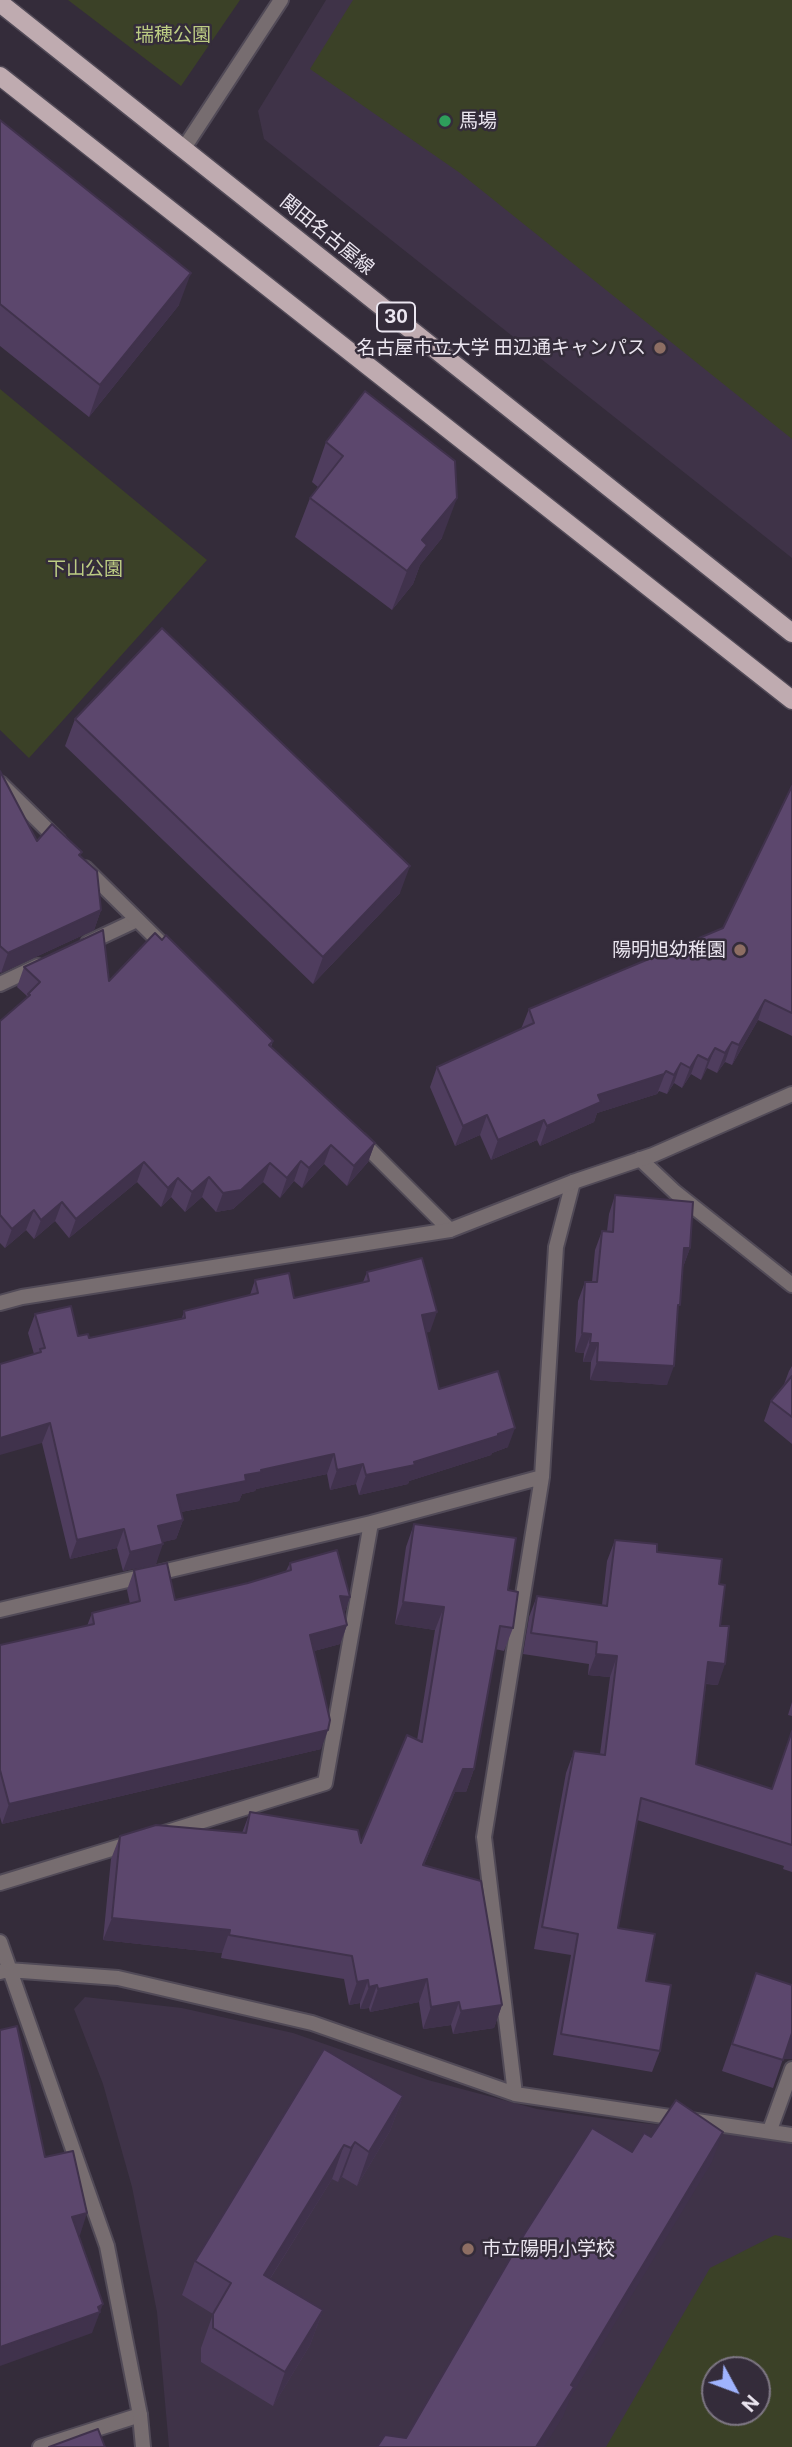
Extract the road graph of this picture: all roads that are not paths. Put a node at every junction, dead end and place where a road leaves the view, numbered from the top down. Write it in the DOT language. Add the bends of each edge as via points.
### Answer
graph roads {
  1 [pos="281,0"];
  2 [pos="0,3"];
  3 [pos="0,76"];
  4 [pos="184,148"];
  5 [pos="792,633"];
  6 [pos="792,700"];
  7 [pos="0,783"];
  8 [pos="137,919"];
  9 [pos="75,949"];
  10 [pos="176,958"];
  11 [pos="50,961"];
  12 [pos="0,984"];
  13 [pos="792,1094"];
  14 [pos="352,1133"];
  15 [pos="640,1159"];
  16 [pos="573,1182"];
  17 [pos="450,1230"];
  18 [pos="792,1285"];
  19 [pos="0,1303"];
  20 [pos="542,1478"];
  21 [pos="371,1523"];
  22 [pos="0,1610"];
  23 [pos="0,1883"];
  24 [pos="0,1942"];
  25 [pos="4,1971"];
  26 [pos="792,2069"];
  27 [pos="515,2094"];
  28 [pos="770,2130"];
  29 [pos="792,2135"];
  30 [pos="140,2415"];
  31 [pos="40,2447"];
  32 [pos="143,2447"];
  1 -- 4 [label="street"];
  2 -- 4 [label="main road, 関田名古屋線 / 30"];
  3 -- 6 [label="main road"];
  4 -- 5 [label="main road, 関田名古屋線 / 30"];
  7 -- 8 [label="street"];
  8 -- 9 [label="street"];
  8 -- 10 [label="street"];
  11 -- 12 [label="street"];
  13 -- 15 [label="street"];
  14 -- 17 [label="street"];
  15 -- 16 [label="street"];
  15 -- 18 [label="street"];
  16 -- 17 [label="street"];
  16 -- 20 [label="street" via="556,1247"];
  17 -- 19 [label="street"];
  20 -- 21 [label="street"];
  20 -- 27 [label="street" via="484,1838"];
  21 -- 22 [label="street"];
  21 -- 23 [label="street" via="325,1783"];
  24 -- 25 [label="street"];
  25 -- 27 [label="street" via="118,1978 312,2023"];
  25 -- 30 [label="street" via="107,2246"];
  26 -- 28 [label="street"];
  27 -- 28 [label="street"];
  28 -- 29 [label="street"];
  30 -- 31 [label="street"];
  30 -- 32 [label="street"];
}
